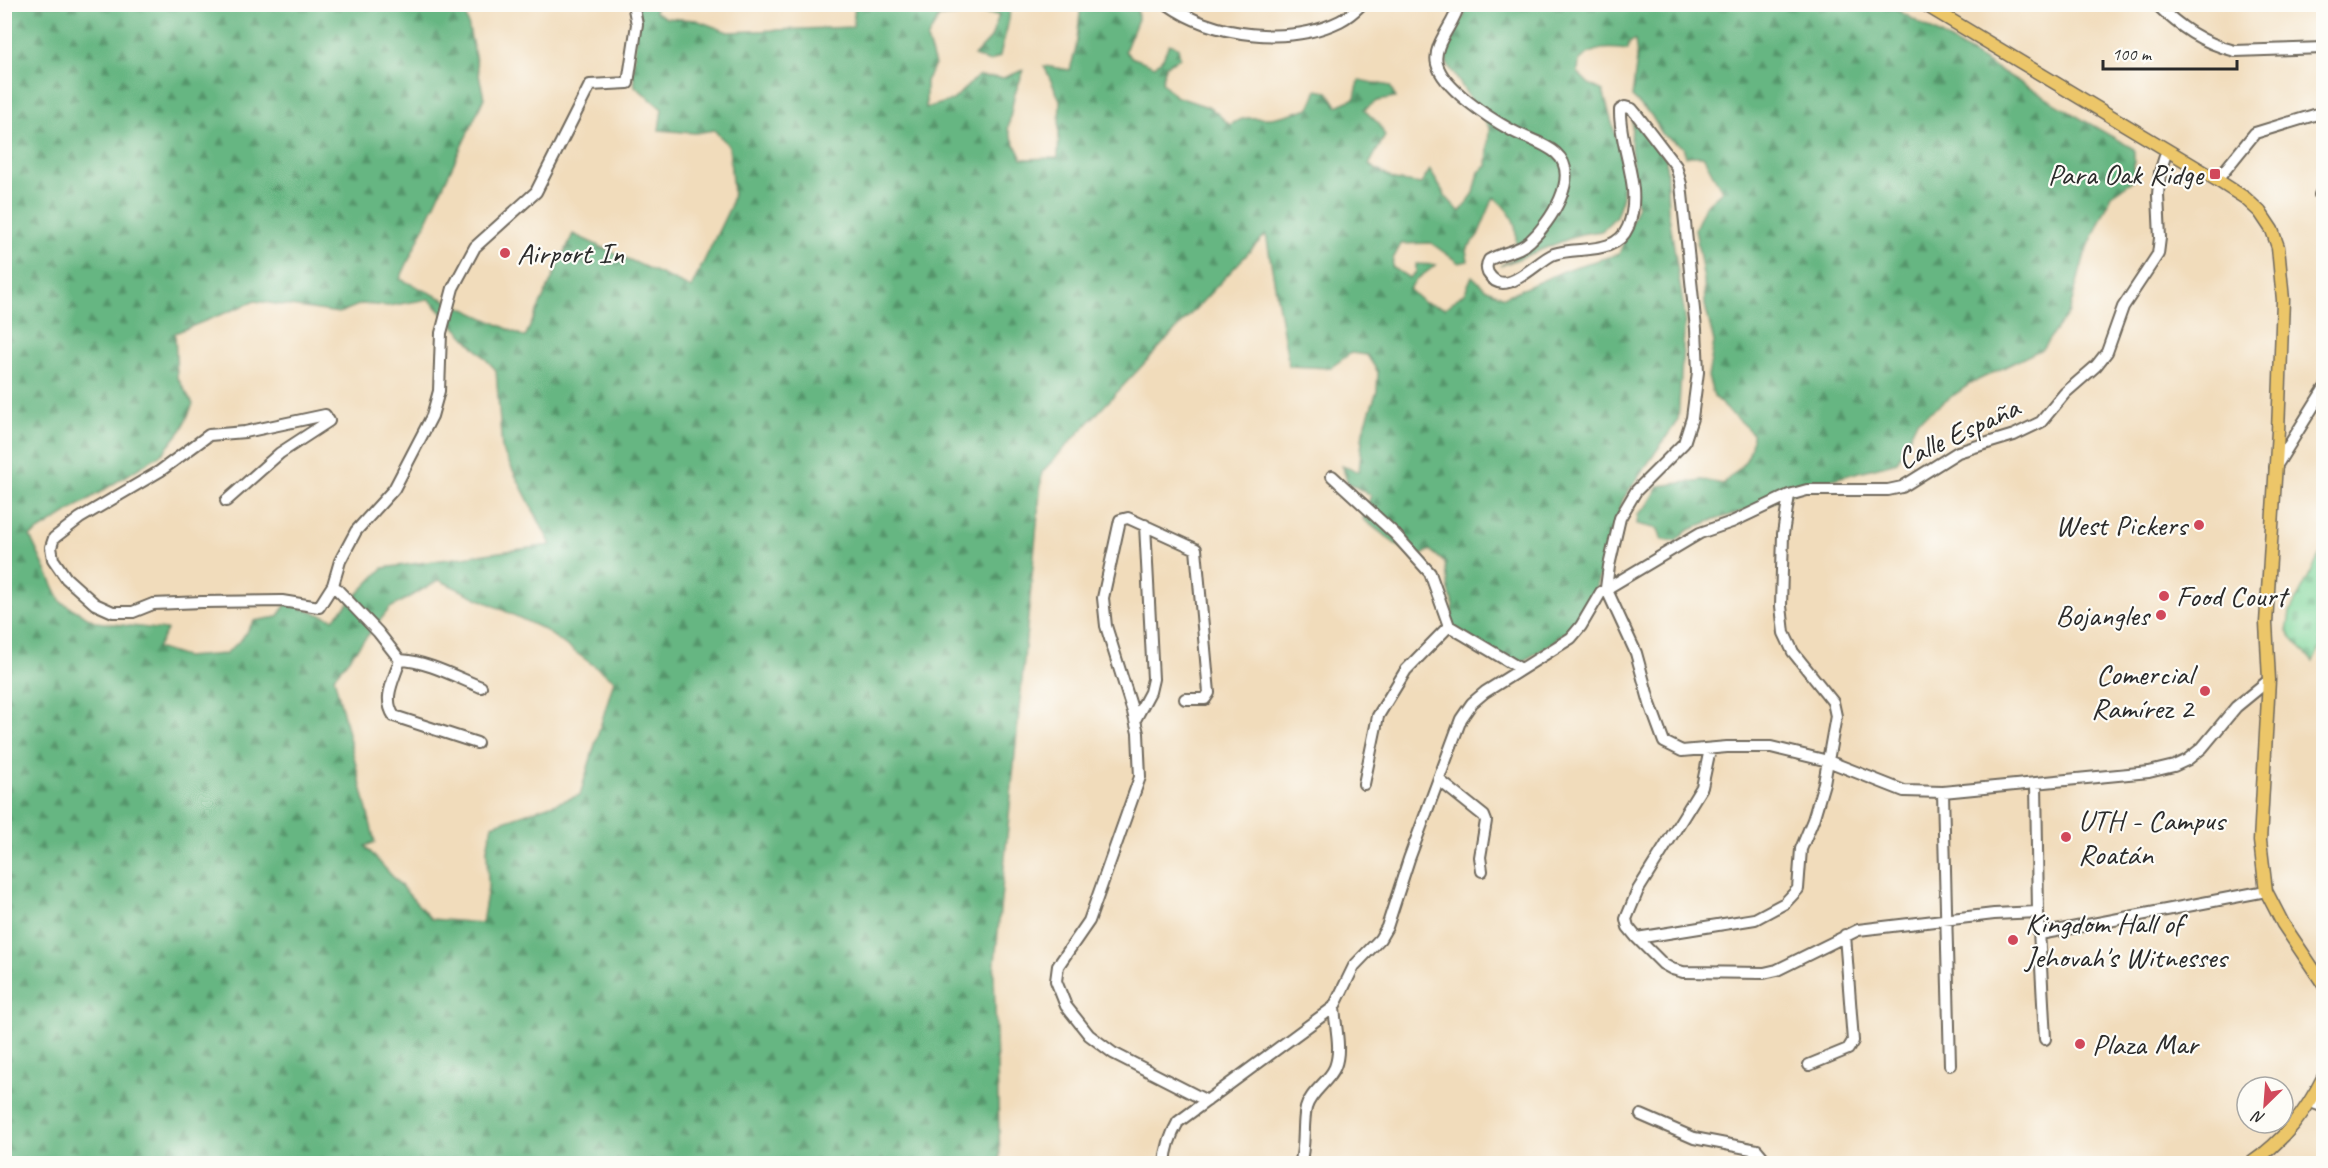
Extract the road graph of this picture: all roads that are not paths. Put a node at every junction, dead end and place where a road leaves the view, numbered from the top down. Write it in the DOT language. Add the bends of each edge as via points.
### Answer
graph roads {
  1 [pos="633,4"];
  2 [pos="1167,4"];
  3 [pos="1362,4"];
  4 [pos="1459,4"];
  5 [pos="1924,4"];
  6 [pos="2156,4"];
  7 [pos="2324,48"];
  8 [pos="2324,112"];
  9 [pos="2167,150"];
  10 [pos="2217,180"];
  11 [pos="2324,389"];
  12 [pos="2275,469"];
  13 [pos="1332,476"];
  14 [pos="1790,495"];
  15 [pos="226,501"];
  16 [pos="1145,525"];
  17 [pos="333,585"];
  18 [pos="1606,588"];
  19 [pos="1449,626"];
  20 [pos="399,660"];
  21 [pos="1521,669"];
  22 [pos="2269,680"];
  23 [pos="481,687"];
  24 [pos="1185,699"];
  25 [pos="1135,720"];
  26 [pos="477,744"];
  27 [pos="1710,749"];
  28 [pos="1828,762"];
  29 [pos="1438,780"];
  30 [pos="2036,783"];
  31 [pos="1364,784"];
  32 [pos="1943,792"];
  33 [pos="1482,871"];
  34 [pos="2266,891"];
  35 [pos="2038,912"];
  36 [pos="1946,921"];
  37 [pos="2040,934"];
  38 [pos="1845,935"];
  39 [pos="1637,938"];
  40 [pos="2324,985"];
  41 [pos="1334,1007"];
  42 [pos="2045,1039"];
  43 [pos="1809,1065"];
  44 [pos="1950,1065"];
  45 [pos="2324,1076"];
  46 [pos="1207,1101"];
  47 [pos="2311,1102"];
  48 [pos="2324,1107"];
  49 [pos="1641,1115"];
  50 [pos="1165,1164"];
  51 [pos="1300,1164"];
  52 [pos="1764,1164"];
  53 [pos="2250,1164"];
  1 -- 17 [label="street" via="637,24 628,83 590,85 536,192 475,247 453,288 441,333 439,391 432,416 394,489 356,531"];
  2 -- 3 [label="street" via="1185,17 1228,32 1273,36 1341,21"];
  4 -- 18 [label="street" via="1437,50 1436,62 1442,75 1487,115 1558,155 1563,164 1562,200 1522,247 1489,260 1487,272 1493,279 1504,284 1513,282 1551,256 1618,241 1632,212 1631,165 1620,119 1620,110 1625,107 1632,109 1665,149 1679,175 1693,285 1698,372 1690,430 1684,443 1636,491 1620,518"];
  5 -- 9 [label="main road"];
  6 -- 7 [label="street" via="2195,37 2221,48"];
  8 -- 10 [label="street" via="2255,133"];
  9 -- 10 [label="main road"];
  9 -- 14 [label="street, Calle España" via="2158,195 2158,254 2123,307 2107,352 2041,422 2014,435 1958,452 1902,487 1807,490"];
  10 -- 12 [label="main road" via="2260,212 2278,247 2283,300"];
  11 -- 12 [label="street"];
  12 -- 22 [label="main road" via="2266,623"];
  13 -- 19 [label="street" via="1394,533 1430,573"];
  14 -- 18 [label="street, Calle España" via="1700,532"];
  14 -- 28 [label="street" via="1783,534 1784,633 1793,652 1833,702 1836,716"];
  15 -- 17 [label="street" via="280,453 328,421 325,415 245,432 209,435 54,538 53,559 66,578 95,604 113,612 133,612 153,604 202,602 282,602 319,607"];
  16 -- 24 [label="street" via="1196,549 1209,693 1205,699"];
  16 -- 25 [label="street" via="1153,679"];
  16 -- 25 [label="street" via="1128,518 1120,520 1103,597 1106,626"];
  17 -- 20 [label="street"];
  18 -- 21 [label="street" via="1595,598 1571,638"];
  18 -- 27 [label="street" via="1636,653 1664,742 1682,751"];
  19 -- 21 [label="street"];
  19 -- 31 [label="street" via="1406,670 1378,716"];
  20 -- 23 [label="street" via="439,669"];
  20 -- 26 [label="street" via="387,697 394,716"];
  21 -- 29 [label="street" via="1472,703 1461,719"];
  22 -- 30 [label="street" via="2236,707 2202,748 2174,766"];
  22 -- 34 [label="main road" via="2260,841"];
  25 -- 46 [label="street" via="1140,777 1089,921 1058,966 1056,981 1066,1005 1089,1035 1113,1053"];
  27 -- 28 [label="street" via="1771,747"];
  27 -- 39 [label="street" via="1702,787 1638,890 1626,919"];
  28 -- 32 [label="street" via="1904,791"];
  28 -- 39 [label="street" via="1801,849 1798,889 1793,897 1755,919"];
  29 -- 33 [label="street" via="1484,816"];
  29 -- 41 [label="street" via="1387,927 1354,966"];
  30 -- 32 [label="street"];
  30 -- 35 [label="street"];
  32 -- 36 [label="street"];
  34 -- 37 [label="street"];
  34 -- 40 [label="main road"];
  35 -- 36 [label="street"];
  35 -- 37 [label="street"];
  36 -- 38 [label="street" via="1858,930"];
  36 -- 44 [label="street"];
  37 -- 42 [label="street"];
  38 -- 39 [label="street" via="1764,973 1672,969"];
  38 -- 43 [label="street" via="1853,1041 1848,1049"];
  41 -- 46 [label="street"];
  41 -- 51 [label="street" via="1338,1050 1335,1067 1307,1105"];
  45 -- 47 [label="main road"];
  46 -- 50 [label="street" via="1178,1122 1166,1150"];
  47 -- 48 [label="street"];
  47 -- 53 [label="main road" via="2287,1134"];
  49 -- 52 [label="street" via="1694,1138 1757,1150"];
}
